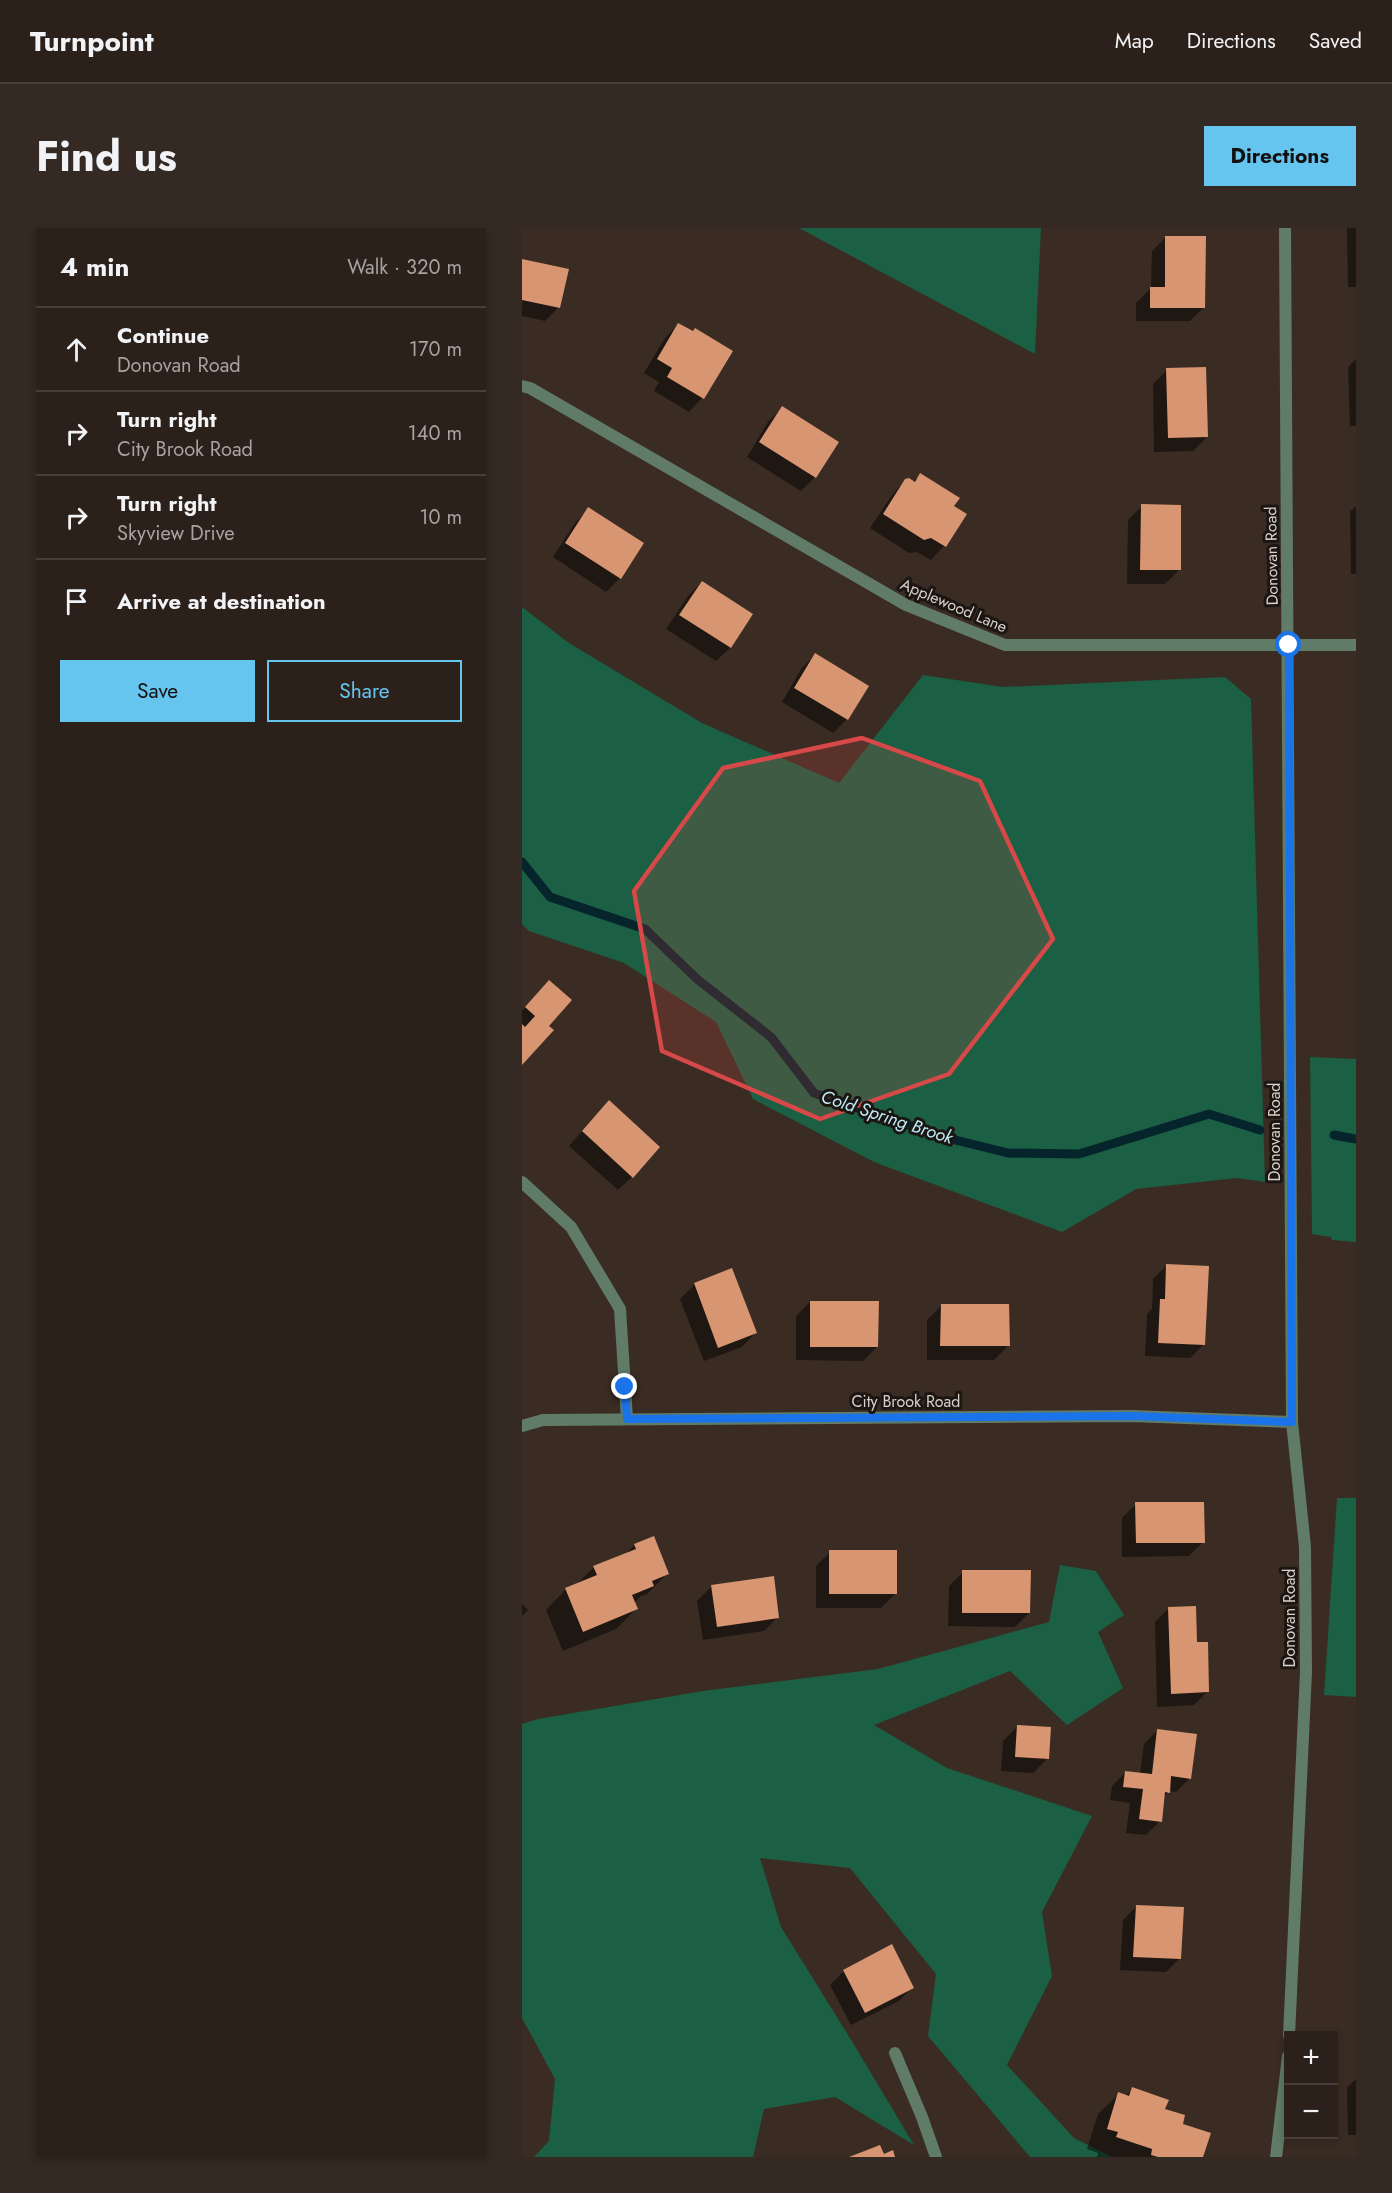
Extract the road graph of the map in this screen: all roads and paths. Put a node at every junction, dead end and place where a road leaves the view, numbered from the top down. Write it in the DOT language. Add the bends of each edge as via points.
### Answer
graph roads {
  1 [pos="1285,228"];
  2 [pos="522,386"];
  3 [pos="1289,645"];
  4 [pos="1356,645"];
  5 [pos="522,1182"];
  6 [pos="627,1419"];
  7 [pos="1292,1422"];
  8 [pos="522,1426"];
  9 [pos="1289,2031"];
  10 [pos="895,2053"];
  11 [pos="1285,2085"];
  12 [pos="936,2157"];
  13 [pos="1276,2157"];
  1 -- 3 [label="street, Donovan Road"];
  2 -- 3 [label="street, Applewood Lane" via="906,605 1005,645"];
  3 -- 4 [label="street, Applewood Lane"];
  3 -- 7 [label="street, Donovan Road"];
  5 -- 6 [label="street" via="571,1227 620,1309"];
  6 -- 7 [label="street, City Brook Road" via="1132,1416"];
  6 -- 8 [label="street, City Brook Road" via="543,1420"];
  7 -- 9 [label="street, Donovan Road" via="1305,1547 1306,1672"];
  10 -- 12 [label="street"];
  11 -- 13 [label="street"];
}
